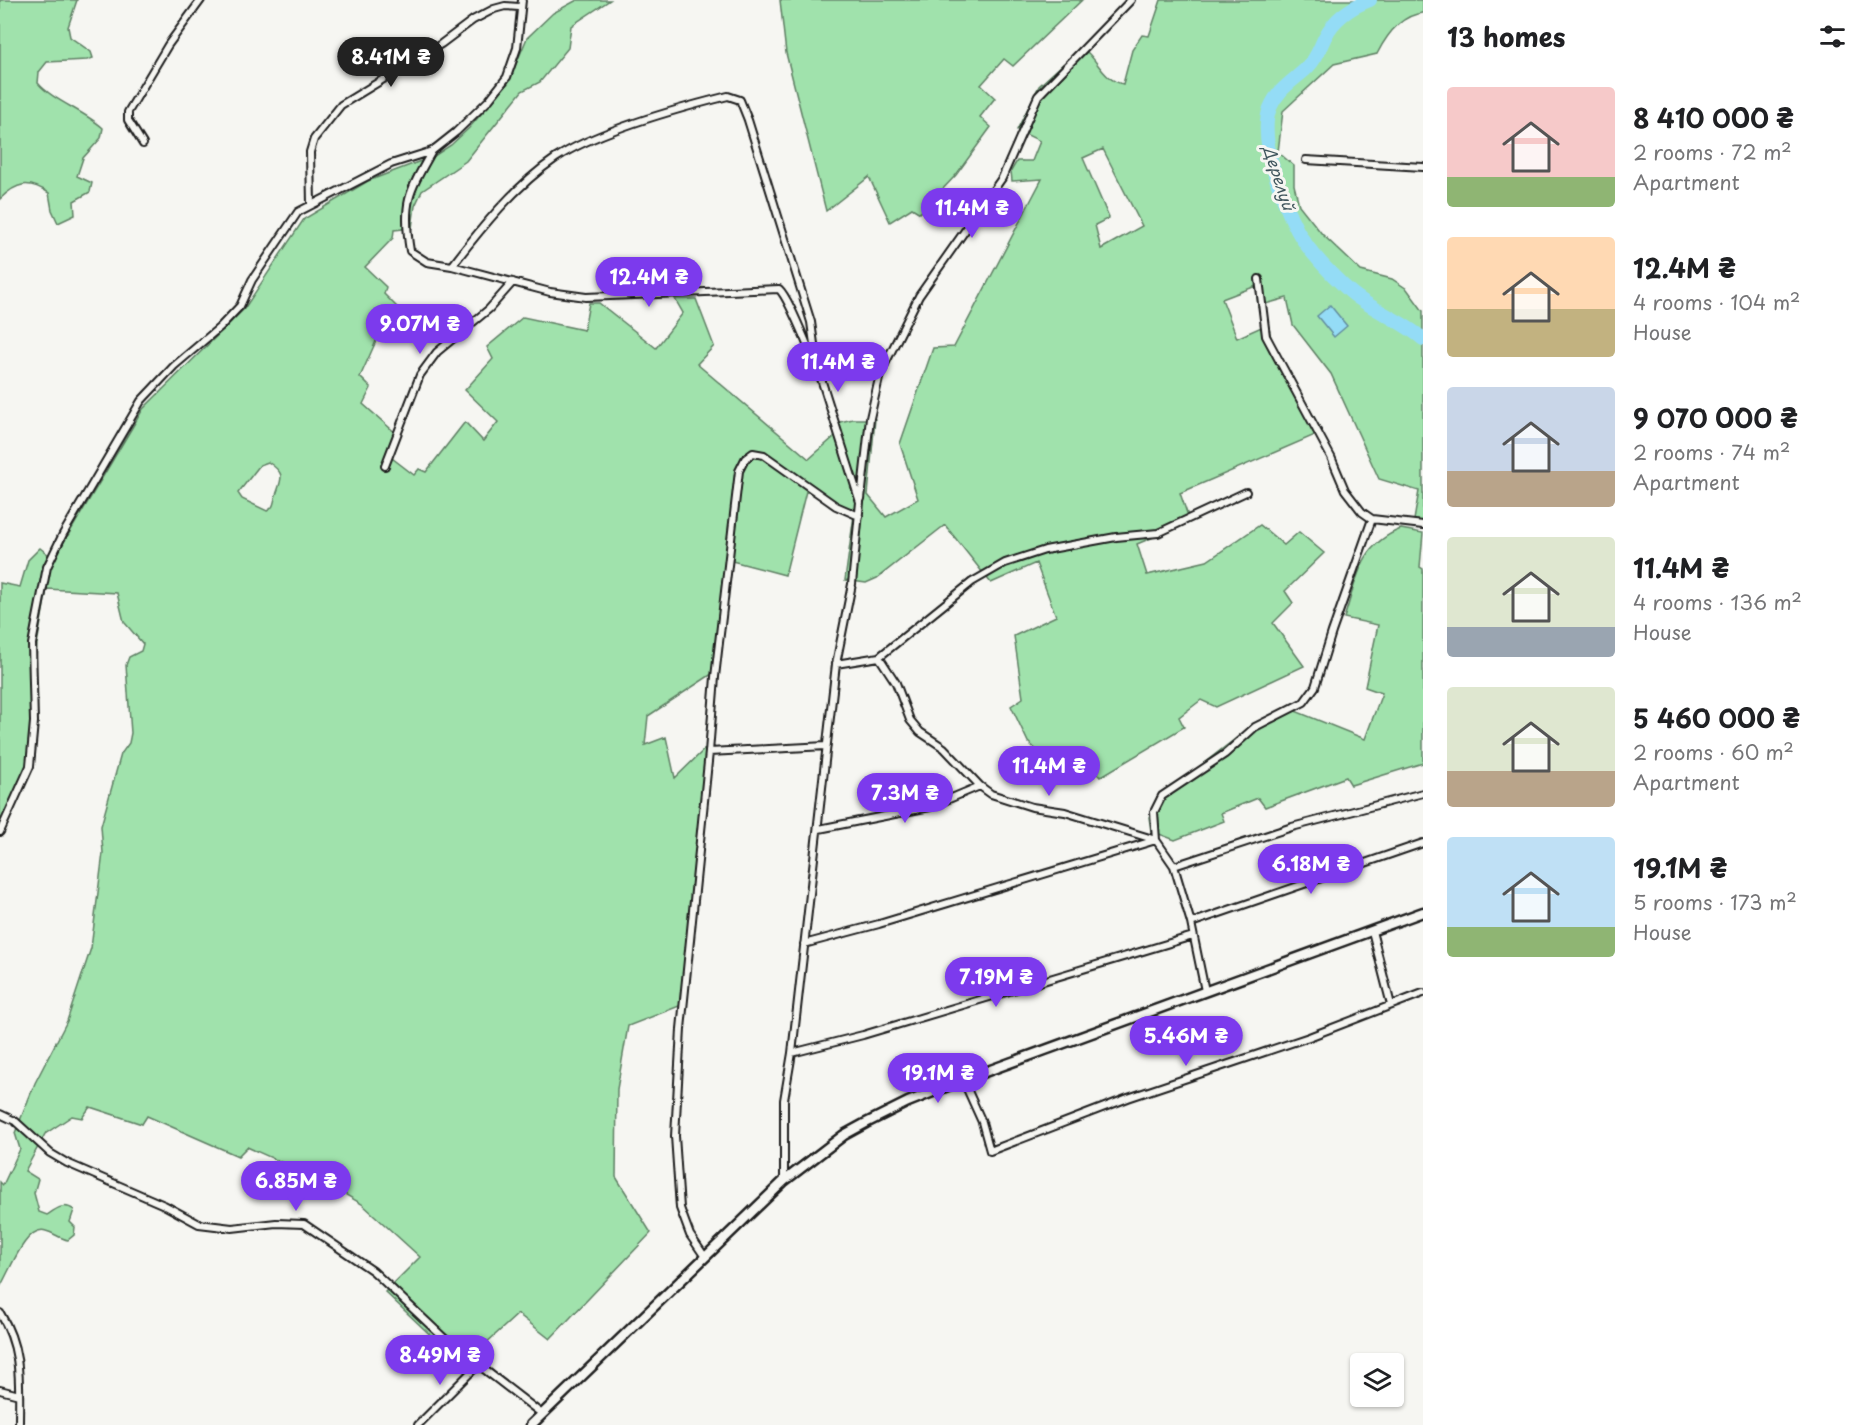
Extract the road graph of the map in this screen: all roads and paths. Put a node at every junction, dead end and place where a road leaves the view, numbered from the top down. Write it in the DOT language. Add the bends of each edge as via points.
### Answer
graph roads {
  1 [pos="201,0"];
  2 [pos="522,0"];
  3 [pos="1131,0"];
  4 [pos="519,7"];
  5 [pos="143,144"];
  6 [pos="432,151"];
  7 [pos="1306,160"];
  8 [pos="1423,167"];
  9 [pos="311,205"];
  10 [pos="452,266"];
  11 [pos="1259,279"];
  12 [pos="513,282"];
  13 [pos="817,366"];
  14 [pos="385,466"];
  15 [pos="1246,492"];
  16 [pos="860,502"];
  17 [pos="859,516"];
  18 [pos="1372,519"];
  19 [pos="1423,525"];
  20 [pos="879,657"];
  21 [pos="836,664"];
  22 [pos="826,746"];
  23 [pos="709,752"];
  24 [pos="980,786"];
  25 [pos="1423,793"];
  26 [pos="819,829"];
  27 [pos="0,832"];
  28 [pos="1156,840"];
  29 [pos="1423,843"];
  30 [pos="1174,866"];
  31 [pos="1423,912"];
  32 [pos="1191,923"];
  33 [pos="1372,931"];
  34 [pos="1193,936"];
  35 [pos="804,944"];
  36 [pos="1205,991"];
  37 [pos="1423,993"];
  38 [pos="1391,1005"];
  39 [pos="792,1053"];
  40 [pos="963,1080"];
  41 [pos="0,1114"];
  42 [pos="784,1181"];
  43 [pos="705,1257"];
  44 [pos="0,1313"];
  45 [pos="479,1364"];
  46 [pos="0,1390"];
  47 [pos="19,1395"];
  48 [pos="542,1414"];
  49 [pos="19,1425"];
  50 [pos="418,1425"];
  51 [pos="531,1425"];
  1 -- 5 [label="street" via="168,45 128,112 128,120"];
  2 -- 4 [label="street"];
  3 -- 16 [label="street" via="1038,96 1002,178 902,326 880,374 870,418"];
  4 -- 6 [label="street" via="517,48 507,77 456,132"];
  4 -- 9 [label="street" via="505,6 480,16 341,105 310,152"];
  6 -- 9 [label="street" via="391,164"];
  6 -- 10 [label="street" via="411,186 407,208 410,251 427,262"];
  7 -- 8 [label="street"];
  9 -- 27 [label="street" via="298,212 279,239 240,306 141,401 59,542 47,567 32,644 34,722 30,766"];
  10 -- 12 [label="street"];
  10 -- 13 [label="street" via="483,228 558,156 599,136 733,96 740,100 748,120 812,322"];
  11 -- 18 [label="street" via="1266,336 1345,490"];
  12 -- 13 [label="street" via="586,297 780,289"];
  12 -- 14 [label="street" via="489,309 437,352 420,375"];
  13 -- 16 [label="street"];
  15 -- 20 [label="street" via="1158,533 1045,550 1005,563 972,582"];
  16 -- 17 [label="street"];
  17 -- 21 [label="street" via="852,584"];
  17 -- 23 [label="street" via="836,506 764,455 753,453 745,459 739,471 723,596"];
  18 -- 19 [label="street"];
  18 -- 28 [label="street" via="1315,687 1304,702 1256,727 1226,754 1162,796 1154,812"];
  20 -- 21 [label="street"];
  20 -- 24 [label="street" via="896,683 910,720"];
  21 -- 22 [label="street"];
  22 -- 23 [label="street"];
  22 -- 26 [label="street"];
  23 -- 43 [label="street" via="681,1029 675,1136 680,1208 690,1235"];
  24 -- 26 [label="street" via="930,807"];
  24 -- 28 [label="street" via="1002,798 1065,812"];
  25 -- 30 [label="street" via="1292,827"];
  26 -- 35 [label="street"];
  28 -- 30 [label="street"];
  28 -- 35 [label="street"];
  29 -- 32 [label="street"];
  30 -- 32 [label="street"];
  31 -- 33 [label="main road"];
  32 -- 34 [label="street"];
  33 -- 36 [label="main road"];
  33 -- 38 [label="street"];
  34 -- 36 [label="street"];
  34 -- 39 [label="street"];
  35 -- 39 [label="street"];
  36 -- 40 [label="main road"];
  37 -- 38 [label="street"];
  38 -- 40 [label="street" via="990,1151"];
  39 -- 42 [label="street" via="784,1100"];
  40 -- 42 [label="main road" via="908,1102 844,1135"];
  41 -- 45 [label="street" via="15,1121 67,1163 200,1224 232,1228 304,1224 374,1271 446,1339"];
  42 -- 43 [label="main road"];
  43 -- 48 [label="main road"];
  44 -- 47 [label="street" via="21,1369"];
  45 -- 48 [label="street"];
  45 -- 50 [label="street"];
  46 -- 47 [label="street"];
  47 -- 49 [label="street"];
  48 -- 51 [label="main road"];
}
